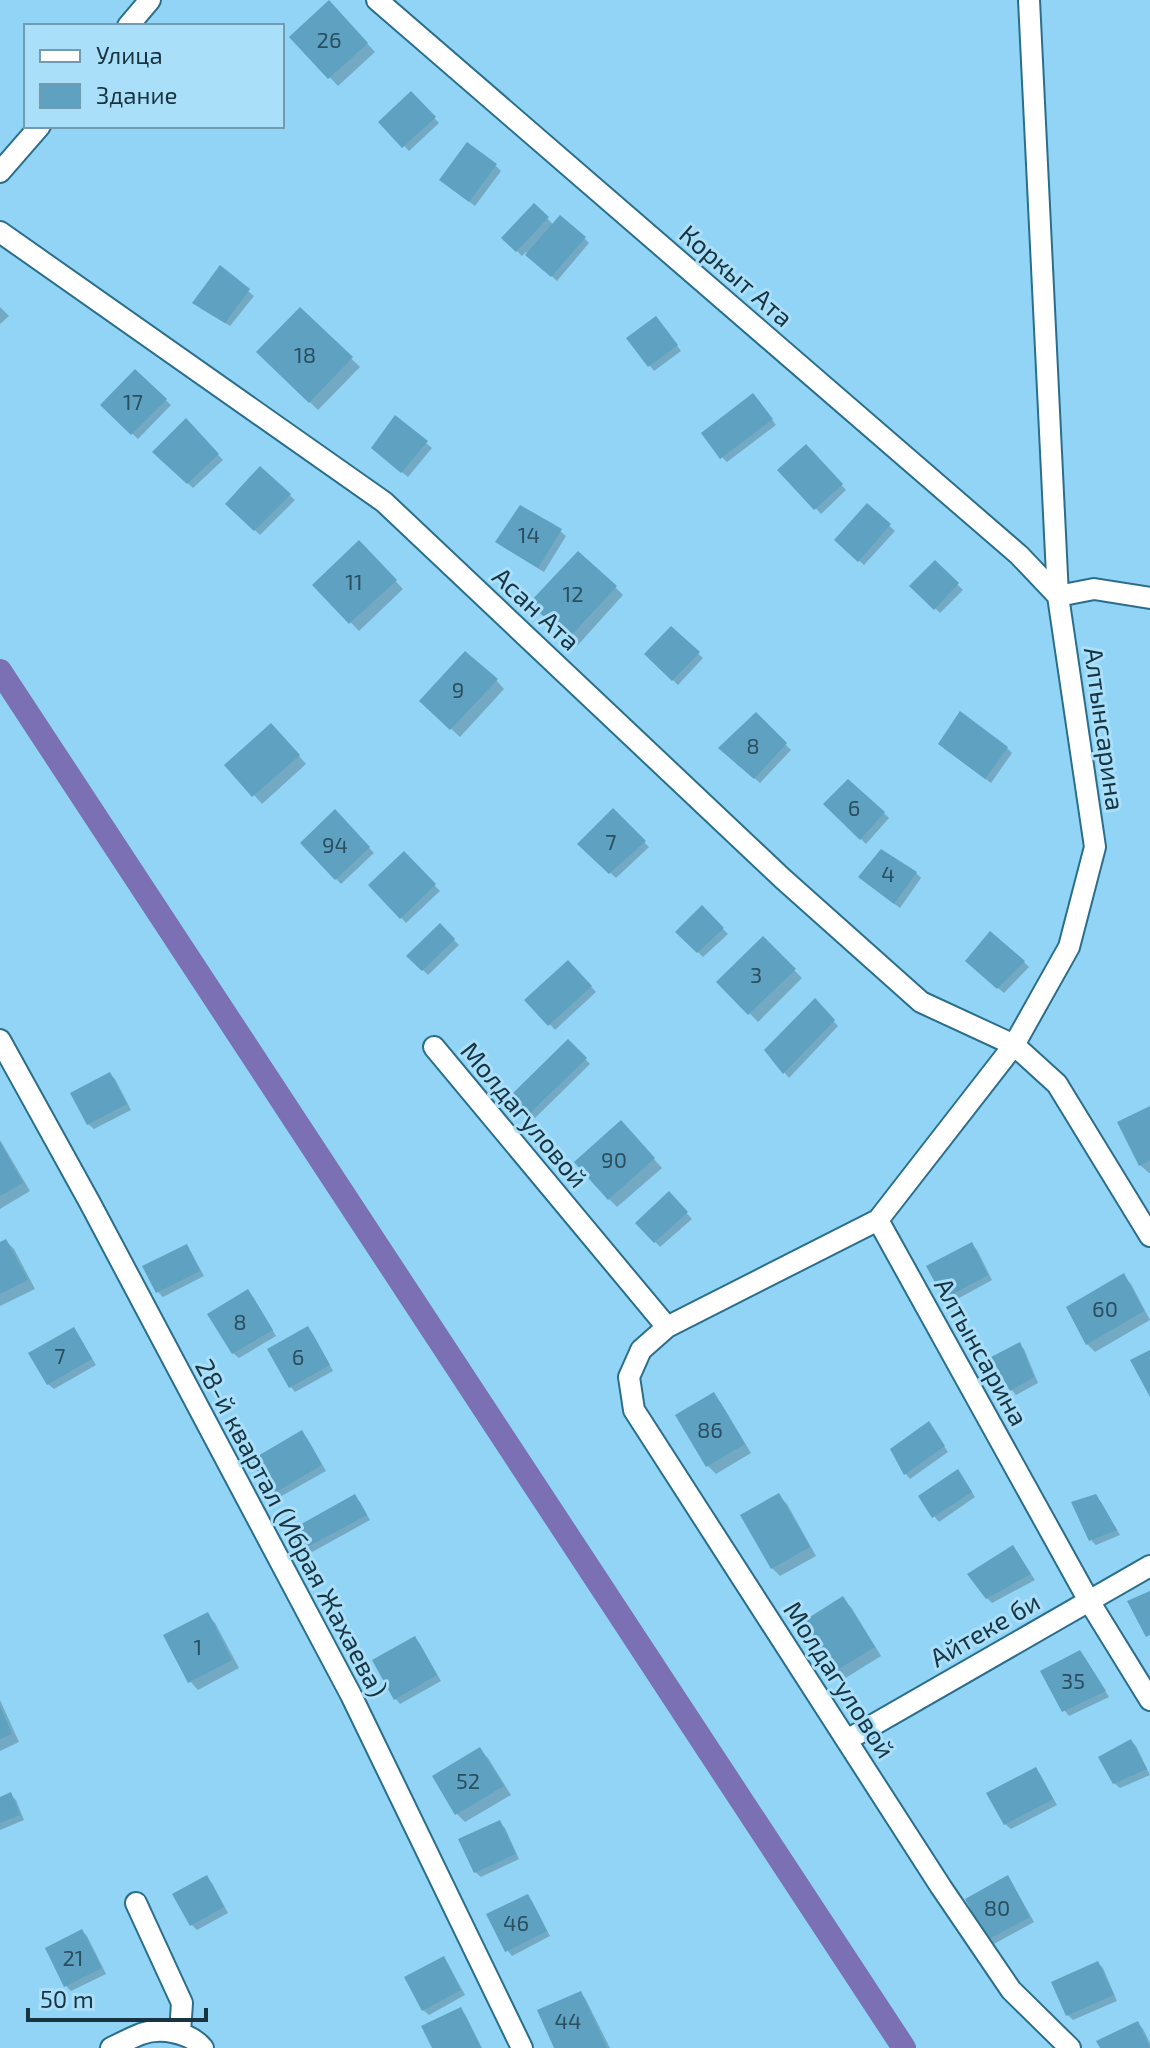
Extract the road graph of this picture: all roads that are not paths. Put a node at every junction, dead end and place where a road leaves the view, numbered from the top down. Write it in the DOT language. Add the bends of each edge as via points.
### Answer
graph roads {
  1 [pos="150,0"];
  2 [pos="377,0"];
  3 [pos="1028,2"];
  4 [pos="130,24"];
  5 [pos="38,128"];
  6 [pos="0,172"];
  7 [pos="0,232"];
  8 [pos="1058,596"];
  9 [pos="1150,598"];
  10 [pos="0,1040"];
  11 [pos="1014,1045"];
  12 [pos="434,1047"];
  13 [pos="878,1220"];
  14 [pos="1150,1236"];
  15 [pos="667,1327"];
  16 [pos="1150,1566"];
  17 [pos="1089,1601"];
  18 [pos="1150,1700"];
  19 [pos="847,1740"];
  20 [pos="136,1903"];
  21 [pos="180,2032"];
  22 [pos="111,2048"];
  23 [pos="203,2048"];
  24 [pos="522,2048"];
  25 [pos="1070,2048"];
  1 -- 4 [label="street"];
  2 -- 8 [label="street, Коркыт Ата" via="1019,555"];
  3 -- 8 [label="street, Алтынсарина"];
  5 -- 6 [label="street"];
  7 -- 11 [label="street, Асан Ата" via="384,502 921,1002"];
  8 -- 9 [label="street" via="1094,589"];
  8 -- 11 [label="street, Алтынсарина" via="1095,847 1069,947"];
  10 -- 24 [label="street, 28-й квартал (Ибрая Жахаева)" via="351,1695"];
  11 -- 13 [label="street, Алтынсарина"];
  11 -- 14 [label="street" via="1057,1084"];
  12 -- 15 [label="street, Молдагуловой"];
  13 -- 15 [label="street, Молдагуловой"];
  13 -- 17 [label="street, Алтынсарина"];
  15 -- 19 [label="street, Молдагуловой" via="641,1350 629,1377 634,1410"];
  16 -- 17 [label="street, Айтеке би"];
  17 -- 18 [label="street, Алтынсарина"];
  17 -- 19 [label="street, Айтеке би"];
  19 -- 25 [label="street, Молдагуловой" via="1011,1990"];
  20 -- 21 [label="street" via="182,2003"];
  21 -- 22 [label="street" via="145,2032"];
  21 -- 23 [label="street"];
}
